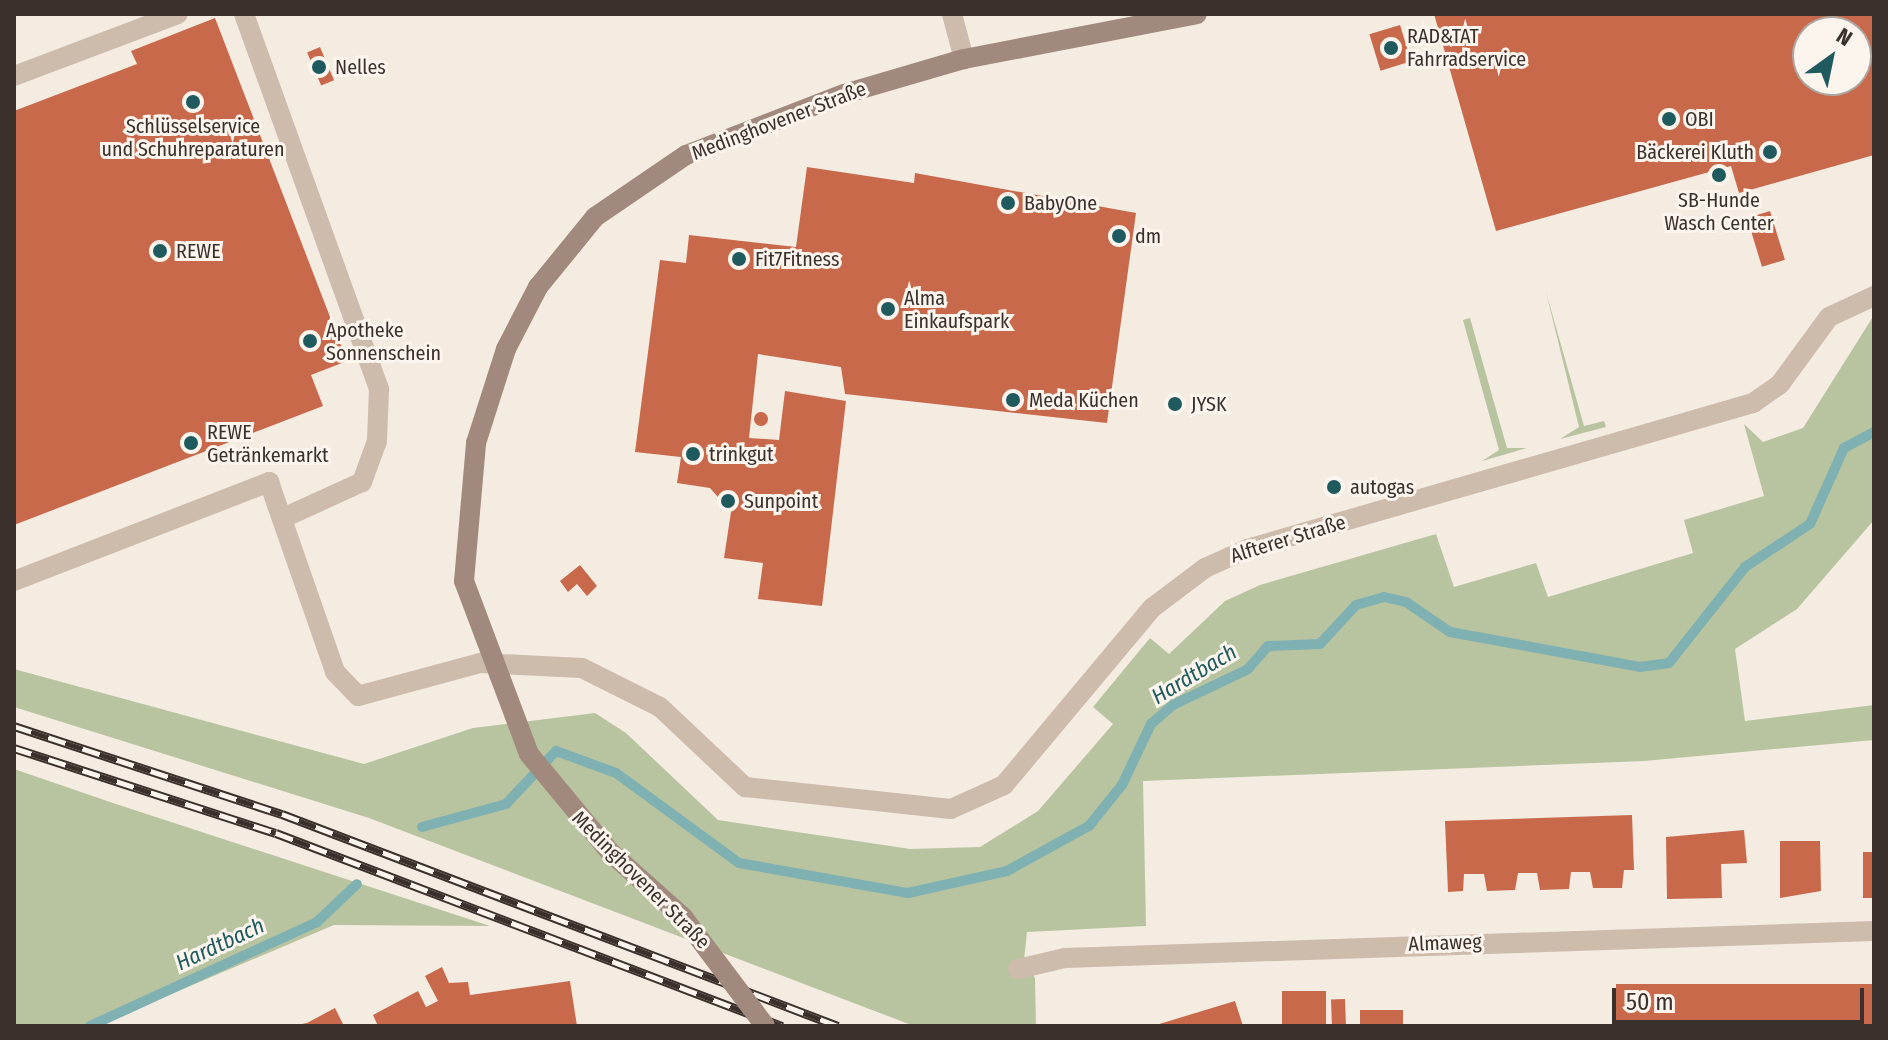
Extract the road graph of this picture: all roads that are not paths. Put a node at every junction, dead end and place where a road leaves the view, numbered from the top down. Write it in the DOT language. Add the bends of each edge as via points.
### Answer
graph roads {
  1 [pos="178,14"];
  2 [pos="244,14"];
  3 [pos="952,14"];
  4 [pos="1197,14"];
  5 [pos="964,59"];
  6 [pos="14,76"];
  7 [pos="1874,296"];
  8 [pos="283,518"];
  9 [pos="14,581"];
  10 [pos="1874,931"];
  11 [pos="1018,969"];
  12 [pos="765,1026"];
  1 -- 6 [label="street"];
  2 -- 8 [label="street" via="379,389 377,441 362,482"];
  3 -- 5 [label="street"];
  4 -- 5 [label="main road, Medinghovener Straße"];
  5 -- 12 [label="main road, Medinghovener Straße, bridge" via="844,94 686,155 595,217 538,287 506,349 476,443 464,581 529,754 600,841 683,917"];
  7 -- 8 [label="street, Alfterer Straße" via="1829,317 1780,384 1753,403 1247,549 1205,568 1152,608 1004,785 964,807 921,809 758,791 734,781 676,722 624,684 561,664 480,663 358,696 335,672"];
  8 -- 9 [label="street" via="269,482"];
  10 -- 11 [label="street, Almaweg" via="1065,958"];
}
